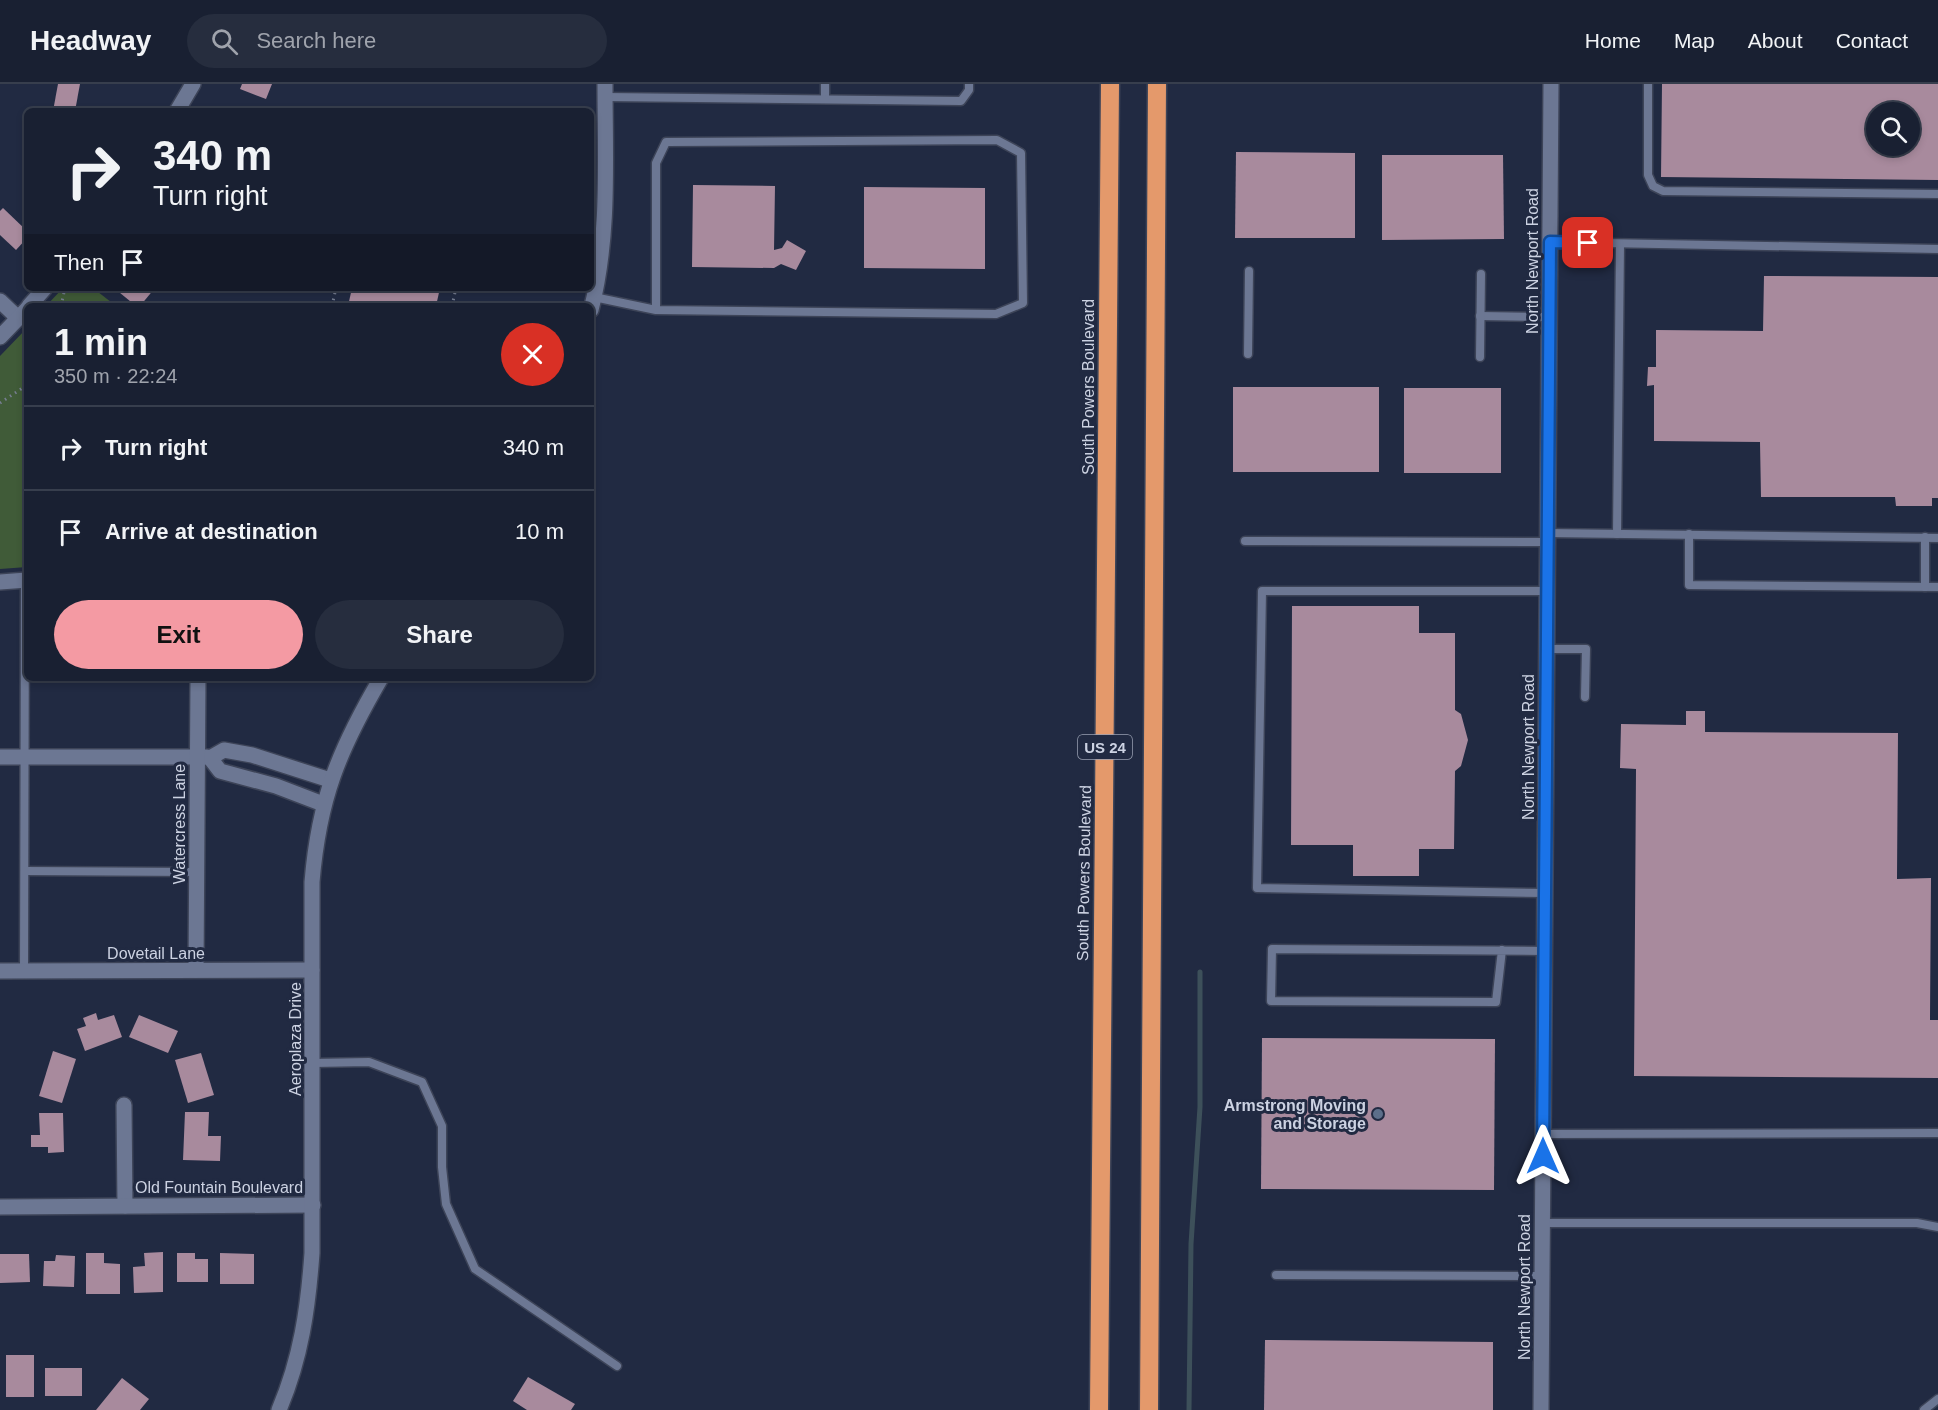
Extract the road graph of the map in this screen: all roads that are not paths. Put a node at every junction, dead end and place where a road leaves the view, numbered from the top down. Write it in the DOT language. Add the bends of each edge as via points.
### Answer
graph roads {
  1 [pos="193,84"];
  2 [pos="825,84"];
  3 [pos="969,84"];
  4 [pos="1110,84"];
  5 [pos="1157,84"];
  6 [pos="1551,84"];
  7 [pos="1648,84"];
  8 [pos="605,91"];
  9 [pos="825,99"];
  10 [pos="179,108"];
  11 [pos="1938,194"];
  12 [pos="1550,242"];
  13 [pos="1620,244"];
  14 [pos="1938,249"];
  15 [pos="1249,271"];
  16 [pos="1481,274"];
  17 [pos="42,291"];
  18 [pos="0,301"];
  19 [pos="32,303"];
  20 [pos="593,303"];
  21 [pos="594,304"];
  22 [pos="656,310"];
  23 [pos="24,311"];
  24 [pos="24,312"];
  25 [pos="1480,316"];
  26 [pos="1549,317"];
  27 [pos="0,337"];
  28 [pos="1248,354"];
  29 [pos="1480,357"];
  30 [pos="1617,534"];
  31 [pos="1689,534"];
  32 [pos="1925,537"];
  33 [pos="1547,538"];
  34 [pos="1938,538"];
  35 [pos="1245,541"];
  36 [pos="24,580"];
  37 [pos="0,582"];
  38 [pos="1925,587"];
  39 [pos="1938,587"];
  40 [pos="1547,591"];
  41 [pos="1546,649"];
  42 [pos="25,681"];
  43 [pos="198,681"];
  44 [pos="379,681"];
  45 [pos="1585,696"];
  46 [pos="24,757"];
  47 [pos="204,757"];
  48 [pos="0,758"];
  49 [pos="330,780"];
  50 [pos="323,804"];
  51 [pos="25,871"];
  52 [pos="197,872"];
  53 [pos="1545,893"];
  54 [pos="1502,950"];
  55 [pos="1544,951"];
  56 [pos="196,970"];
  57 [pos="312,970"];
  58 [pos="24,971"];
  59 [pos="0,972"];
  60 [pos="313,1063"];
  61 [pos="124,1105"];
  62 [pos="1938,1133"];
  63 [pos="1543,1134"];
  64 [pos="313,1205"];
  65 [pos="125,1206"];
  66 [pos="0,1207"];
  67 [pos="1542,1222"];
  68 [pos="1938,1227"];
  69 [pos="1276,1275"];
  70 [pos="1542,1275"];
  71 [pos="617,1366"];
  72 [pos="1938,1399"];
  73 [pos="279,1410"];
  74 [pos="1099,1410"];
  75 [pos="1149,1410"];
  76 [pos="1541,1410"];
  77 [pos="1924,1410"];
  1 -- 10 [label="street"];
  2 -- 9 [label="lane"];
  3 -- 9 [label="lane" via="961,101"];
  4 -- 74 [label="highway, South Powers Boulevard / US 24"];
  5 -- 75 [label="highway, US 24"];
  6 -- 12 [label="street, North Newport Road"];
  7 -- 11 [label="lane" via="1648,175 1653,186 1664,191"];
  8 -- 9 [label="lane"];
  8 -- 20 [label="street" via="605,223"];
  12 -- 13 [label="lane"];
  12 -- 26 [label="street, North Newport Road"];
  13 -- 14 [label="lane"];
  13 -- 30 [label="lane"];
  15 -- 28 [label="lane"];
  16 -- 25 [label="lane"];
  17 -- 19 [label="street"];
  18 -- 23 [label="street"];
  21 -- 22 [label="lane"];
  22 -- 22 [label="lane" via="996,314 1023,303 1021,153 998,140 666,142 656,163"];
  24 -- 27 [label="street"];
  25 -- 26 [label="lane"];
  25 -- 29 [label="lane"];
  26 -- 33 [label="street, North Newport Road"];
  30 -- 31 [label="lane"];
  30 -- 33 [label="lane"];
  31 -- 32 [label="lane"];
  31 -- 38 [label="lane" via="1689,585"];
  32 -- 34 [label="lane"];
  32 -- 38 [label="lane"];
  33 -- 35 [label="lane"];
  33 -- 40 [label="street, North Newport Road"];
  36 -- 37 [label="street"];
  38 -- 39 [label="lane"];
  40 -- 41 [label="street, North Newport Road"];
  40 -- 53 [label="lane" via="1262,591 1257,888"];
  41 -- 45 [label="lane" via="1586,649"];
  41 -- 53 [label="street, North Newport Road"];
  42 -- 46 [label="lane"];
  43 -- 47 [label="street, Watercress Lane"];
  44 -- 49 [label="street, Aeroplaza Drive" via="354,725"];
  46 -- 47 [label="street"];
  46 -- 48 [label="street"];
  46 -- 51 [label="lane"];
  47 -- 49 [label="street" via="224,750 252,754"];
  47 -- 50 [label="street" via="220,771"];
  47 -- 52 [label="street, Watercress Lane"];
  49 -- 50 [label="street, Aeroplaza Drive"];
  50 -- 57 [label="street, Aeroplaza Drive" via="312,882"];
  51 -- 52 [label="lane"];
  51 -- 58 [label="lane"];
  52 -- 56 [label="street, Watercress Lane"];
  53 -- 55 [label="street, North Newport Road"];
  54 -- 54 [label="lane" via="1496,1002 1271,1001 1272,950"];
  54 -- 55 [label="lane"];
  55 -- 63 [label="street, North Newport Road"];
  56 -- 57 [label="street, Dovetail Lane"];
  56 -- 58 [label="street, Dovetail Lane"];
  57 -- 60 [label="street, Aeroplaza Drive"];
  58 -- 59 [label="street, Dovetail Lane"];
  60 -- 64 [label="street, Aeroplaza Drive"];
  60 -- 71 [label="lane" via="369,1062 422,1082 442,1126 446,1204 475,1269"];
  61 -- 65 [label="street, Old Fountain Boulevard"];
  62 -- 63 [label="lane"];
  63 -- 67 [label="street, North Newport Road"];
  64 -- 65 [label="street, Old Fountain Boulevard"];
  64 -- 73 [label="street, Aeroplaza Drive" via="309,1308 302,1344"];
  65 -- 66 [label="street, Old Fountain Boulevard"];
  67 -- 68 [label="lane" via="1917,1223"];
  67 -- 70 [label="street, North Newport Road"];
  69 -- 70 [label="lane"];
  70 -- 76 [label="street, North Newport Road"];
  72 -- 77 [label="lane"];
}
